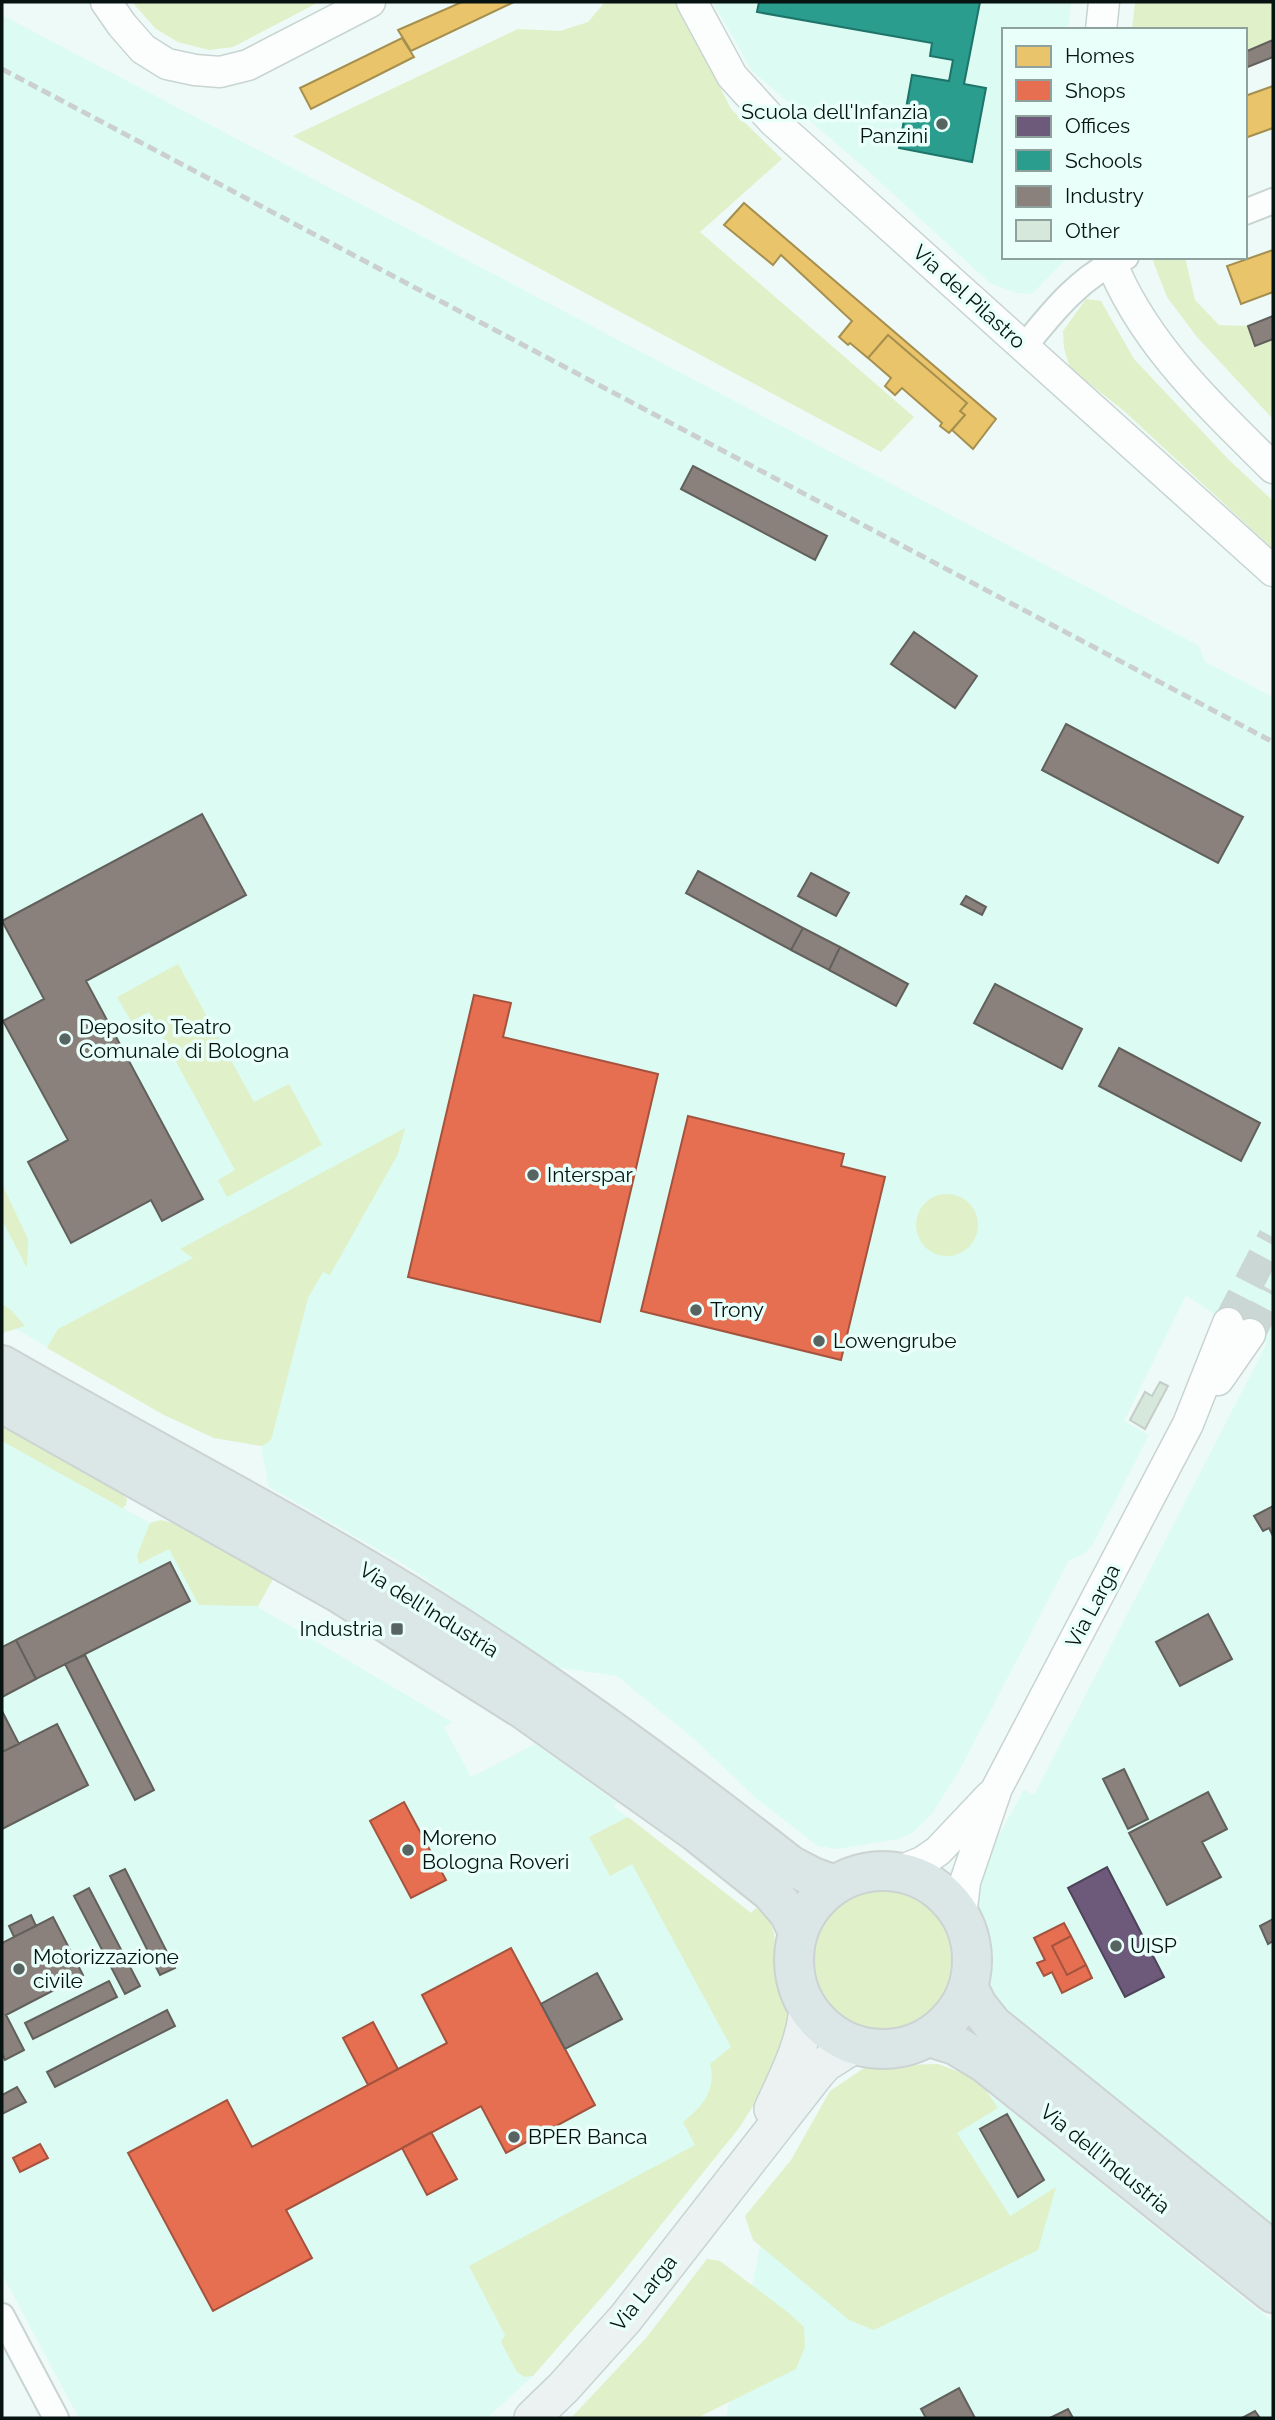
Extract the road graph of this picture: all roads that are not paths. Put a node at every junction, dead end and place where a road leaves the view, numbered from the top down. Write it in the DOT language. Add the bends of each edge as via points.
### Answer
graph roads {
  1 [pos="106,2"];
  2 [pos="370,2"];
  3 [pos="692,2"];
  4 [pos="1104,2"];
  5 [pos="1101,28"];
  6 [pos="1273,201"];
  7 [pos="1247,211"];
  8 [pos="1115,259"];
  9 [pos="1020,343"];
  10 [pos="1273,468"];
  11 [pos="1273,571"];
  12 [pos="1239,1329"];
  13 [pos="2,1365"];
  14 [pos="2,1403"];
  15 [pos="997,1788"];
  16 [pos="897,1872"];
  17 [pos="835,1885"];
  18 [pos="961,1917"];
  19 [pos="798,1932"];
  20 [pos="968,1987"];
  21 [pos="807,2007"];
  22 [pos="929,2037"];
  23 [pos="855,2045"];
  24 [pos="749,2161"];
  25 [pos="1273,2250"];
  26 [pos="1273,2293"];
  27 [pos="2,2316"];
  28 [pos="56,2418"];
  29 [pos="532,2418"];
  1 -- 2 [label="street" via="143,49 167,64 220,72 248,65"];
  3 -- 9 [label="street, Via del Pilastro" via="732,76 751,100"];
  4 -- 5 [label="street"];
  6 -- 7 [label="street"];
  8 -- 9 [label="street"];
  8 -- 10 [label="street" via="1141,320 1180,373"];
  9 -- 11 [label="street, Via del Pilastro"];
  12 -- 15 [label="street, Via Larga"];
  13 -- 17 [label="main road, Via dell'Industria" via="431,1609 611,1730 790,1865"];
  14 -- 19 [label="main road, Via dell'Industria" via="339,1593 523,1709 696,1832 771,1892"];
  15 -- 16 [label="street, Via Larga" via="938,1851"];
  15 -- 18 [label="street, Via Larga" via="965,1882"];
  16 -- 17 [label="main road" via="875,1871"];
  16 -- 18 [label="main road" via="934,1888"];
  17 -- 19 [label="main road" via="812,1905"];
  18 -- 20 [label="main road" via="973,1959"];
  19 -- 21 [label="main road" via="794,1971"];
  20 -- 22 [label="main road" via="953,2016"];
  20 -- 25 [label="main road, Via dell'Industria" via="993,2025"];
  21 -- 23 [label="main road" via="828,2030"];
  21 -- 24 [label="main road, Via Larga" via="799,2048"];
  22 -- 23 [label="main road" via="893,2049"];
  22 -- 26 [label="main road, Via dell'Industria" via="955,2045 985,2063"];
  23 -- 24 [label="main road, Via Larga" via="825,2064"];
  24 -- 29 [label="main road, Via Larga" via="625,2319"];
  27 -- 28 [label="street"];
}
